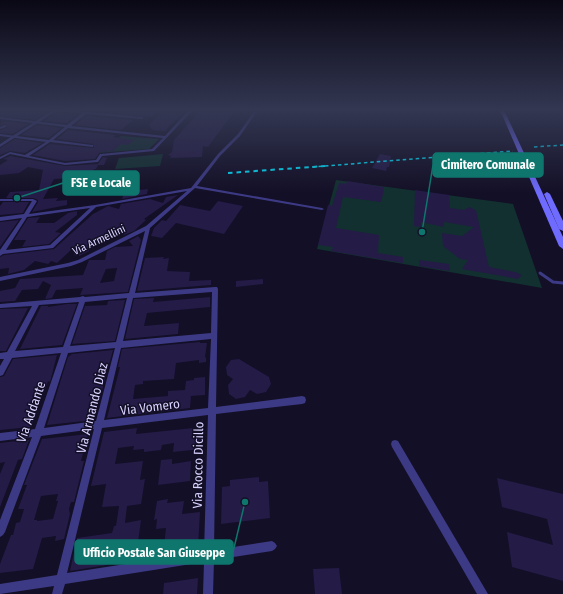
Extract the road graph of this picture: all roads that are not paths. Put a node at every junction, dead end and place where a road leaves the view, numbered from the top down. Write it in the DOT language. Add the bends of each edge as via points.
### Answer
graph roads {
  1 [pos="13,138"];
  2 [pos="19,138"];
  3 [pos="53,138"];
  4 [pos="165,138"];
  5 [pos="236,138"];
  6 [pos="514,138"];
  7 [pos="520,138"];
  8 [pos="48,142"];
  9 [pos="0,146"];
  10 [pos="92,146"];
  11 [pos="26,156"];
  12 [pos="0,158"];
  13 [pos="193,188"];
  14 [pos="0,200"];
  15 [pos="95,206"];
  16 [pos="322,209"];
  17 [pos="26,214"];
  18 [pos="0,218"];
  19 [pos="148,227"];
  20 [pos="563,229"];
  21 [pos="563,246"];
  22 [pos="0,252"];
  23 [pos="540,273"];
  24 [pos="0,279"];
  25 [pos="563,283"];
  26 [pos="132,296"];
  27 [pos="83,298"];
  28 [pos="37,303"];
  29 [pos="0,306"];
  30 [pos="213,336"];
  31 [pos="120,344"];
  32 [pos="65,350"];
  33 [pos="9,355"];
  34 [pos="0,356"];
  35 [pos="0,373"];
  36 [pos="302,400"];
  37 [pos="212,411"];
  38 [pos="100,425"];
  39 [pos="38,433"];
  40 [pos="0,437"];
  41 [pos="395,444"];
  42 [pos="0,532"];
  43 [pos="272,546"];
  44 [pos="208,555"];
  45 [pos="61,580"];
  46 [pos="0,589"];
  47 [pos="58,594"];
  48 [pos="208,594"];
  49 [pos="483,594"];
  1 -- 9 [label="street"];
  2 -- 8 [label="street"];
  3 -- 8 [label="street"];
  4 -- 11 [label="street" via="153,150 101,155 97,161 65,164"];
  5 -- 13 [label="street, Via Armellini"];
  6 -- 21 [label="main road"];
  7 -- 20 [label="main road"];
  8 -- 10 [label="street"];
  8 -- 11 [label="street"];
  11 -- 12 [label="street" via="10,153"];
  13 -- 15 [label="street"];
  13 -- 16 [label="street"];
  13 -- 19 [label="street, Via Armellini"];
  14 -- 17 [label="street" via="35,201"];
  15 -- 17 [label="street"];
  15 -- 22 [label="street" via="51,248"];
  17 -- 18 [label="street"];
  17 -- 22 [label="street"];
  19 -- 24 [label="street, Via Armellini" via="69,265"];
  19 -- 26 [label="street, Via Armando Diaz"];
  23 -- 25 [label="lane" via="552,282"];
  26 -- 27 [label="street"];
  26 -- 30 [label="street, Via Rocco Dicillo" via="215,289"];
  26 -- 31 [label="street, Via Armando Diaz"];
  27 -- 28 [label="street"];
  27 -- 32 [label="street, Via Addante"];
  28 -- 29 [label="street"];
  28 -- 33 [label="street"];
  30 -- 31 [label="street"];
  30 -- 37 [label="street, Via Rocco Dicillo"];
  31 -- 32 [label="street"];
  31 -- 38 [label="street, Via Armando Diaz"];
  32 -- 33 [label="street"];
  32 -- 39 [label="street, Via Addante"];
  33 -- 34 [label="street"];
  33 -- 35 [label="street"];
  36 -- 37 [label="street, Via Vomero"];
  37 -- 38 [label="street, Via Vomero"];
  37 -- 44 [label="street, Via Rocco Dicillo"];
  38 -- 39 [label="street, Via Vomero"];
  38 -- 45 [label="street, Via Armando Diaz"];
  39 -- 40 [label="street, Via Vomero"];
  39 -- 42 [label="street, Via Addante"];
  41 -- 49 [label="street"];
  43 -- 44 [label="street"];
  44 -- 45 [label="street"];
  44 -- 48 [label="street, Via Rocco Dicillo"];
  45 -- 46 [label="street"];
  45 -- 47 [label="street, Via Armando Diaz"];
}
